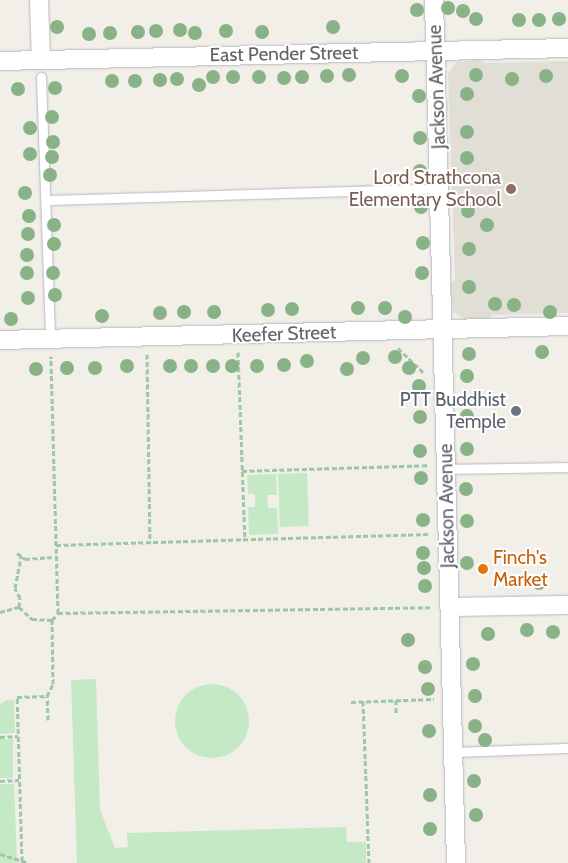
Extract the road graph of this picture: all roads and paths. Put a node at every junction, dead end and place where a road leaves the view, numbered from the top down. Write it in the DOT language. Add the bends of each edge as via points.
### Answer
graph roads {
  1 [pos="39,0"];
  2 [pos="434,0"];
  3 [pos="568,48"];
  4 [pos="436,51"];
  5 [pos="0,61"];
  6 [pos="41,68"];
  7 [pos="440,188"];
  8 [pos="46,200"];
  9 [pos="568,326"];
  10 [pos="443,329"];
  11 [pos="0,340"];
  12 [pos="50,348"];
  13 [pos="398,348"];
  14 [pos="238,352"];
  15 [pos="147,354"];
  16 [pos="424,373"];
  17 [pos="428,464"];
  18 [pos="568,467"];
  19 [pos="447,469"];
  20 [pos="242,471"];
  21 [pos="430,534"];
  22 [pos="245,539"];
  23 [pos="150,542"];
  24 [pos="56,544"];
  25 [pos="57,557"];
  26 [pos="568,605"];
  27 [pos="19,607"];
  28 [pos="441,607"];
  29 [pos="0,612"];
  30 [pos="58,613"];
  31 [pos="52,620"];
  32 [pos="47,696"];
  33 [pos="434,699"];
  34 [pos="396,700"];
  35 [pos="364,701"];
  36 [pos="351,702"];
  37 [pos="396,713"];
  38 [pos="48,720"];
  39 [pos="18,736"];
  40 [pos="0,737"];
  41 [pos="568,748"];
  42 [pos="452,752"];
  43 [pos="19,780"];
  44 [pos="0,781"];
  45 [pos="0,854"];
  46 [pos="22,860"];
  47 [pos="30,863"];
  48 [pos="369,863"];
  49 [pos="456,863"];
  1 -- 6 [label="street"];
  2 -- 4 [label="street, Jackson Avenue"];
  3 -- 4 [label="street, East Pender Street"];
  4 -- 6 [label="street, East Pender Street"];
  4 -- 7 [label="street, Jackson Avenue"];
  5 -- 6 [label="street, East Pender Street"];
  6 -- 8 [label="lane"];
  7 -- 8 [label="lane"];
  7 -- 10 [label="street, Jackson Avenue"];
  8 -- 12 [label="lane"];
  9 -- 10 [label="street, Keefer Street"];
  10 -- 12 [label="street, Keefer Street"];
  10 -- 19 [label="street, Jackson Avenue"];
  11 -- 12 [label="street, Keefer Street"];
  12 -- 24 [label="path"];
  13 -- 16 [label="path"];
  14 -- 20 [label="path"];
  15 -- 23 [label="path"];
  17 -- 20 [label="path"];
  18 -- 19 [label="lane"];
  19 -- 28 [label="street, Jackson Avenue"];
  20 -- 22 [label="path"];
  21 -- 22 [label="path"];
  22 -- 23 [label="path"];
  23 -- 24 [label="path"];
  24 -- 25 [label="path"];
  25 -- 27 [label="path" via="25,559 19,555 16,588"];
  25 -- 30 [label="path"];
  26 -- 28 [label="street"];
  27 -- 29 [label="path"];
  27 -- 31 [label="path" via="32,619"];
  28 -- 30 [label="path"];
  28 -- 42 [label="street, Jackson Avenue"];
  30 -- 31 [label="path"];
  31 -- 32 [label="path" via="54,684"];
  32 -- 38 [label="path"];
  32 -- 39 [label="path" via="17,697"];
  33 -- 34 [label="path"];
  34 -- 35 [label="path"];
  34 -- 37 [label="path"];
  35 -- 36 [label="path"];
  35 -- 48 [label="path"];
  39 -- 40 [label="path"];
  39 -- 43 [label="path"];
  41 -- 42 [label="lane"];
  42 -- 49 [label="street, Jackson Avenue"];
  43 -- 44 [label="path"];
  43 -- 46 [label="path"];
  45 -- 46 [label="path"];
  46 -- 47 [label="path"];
}
